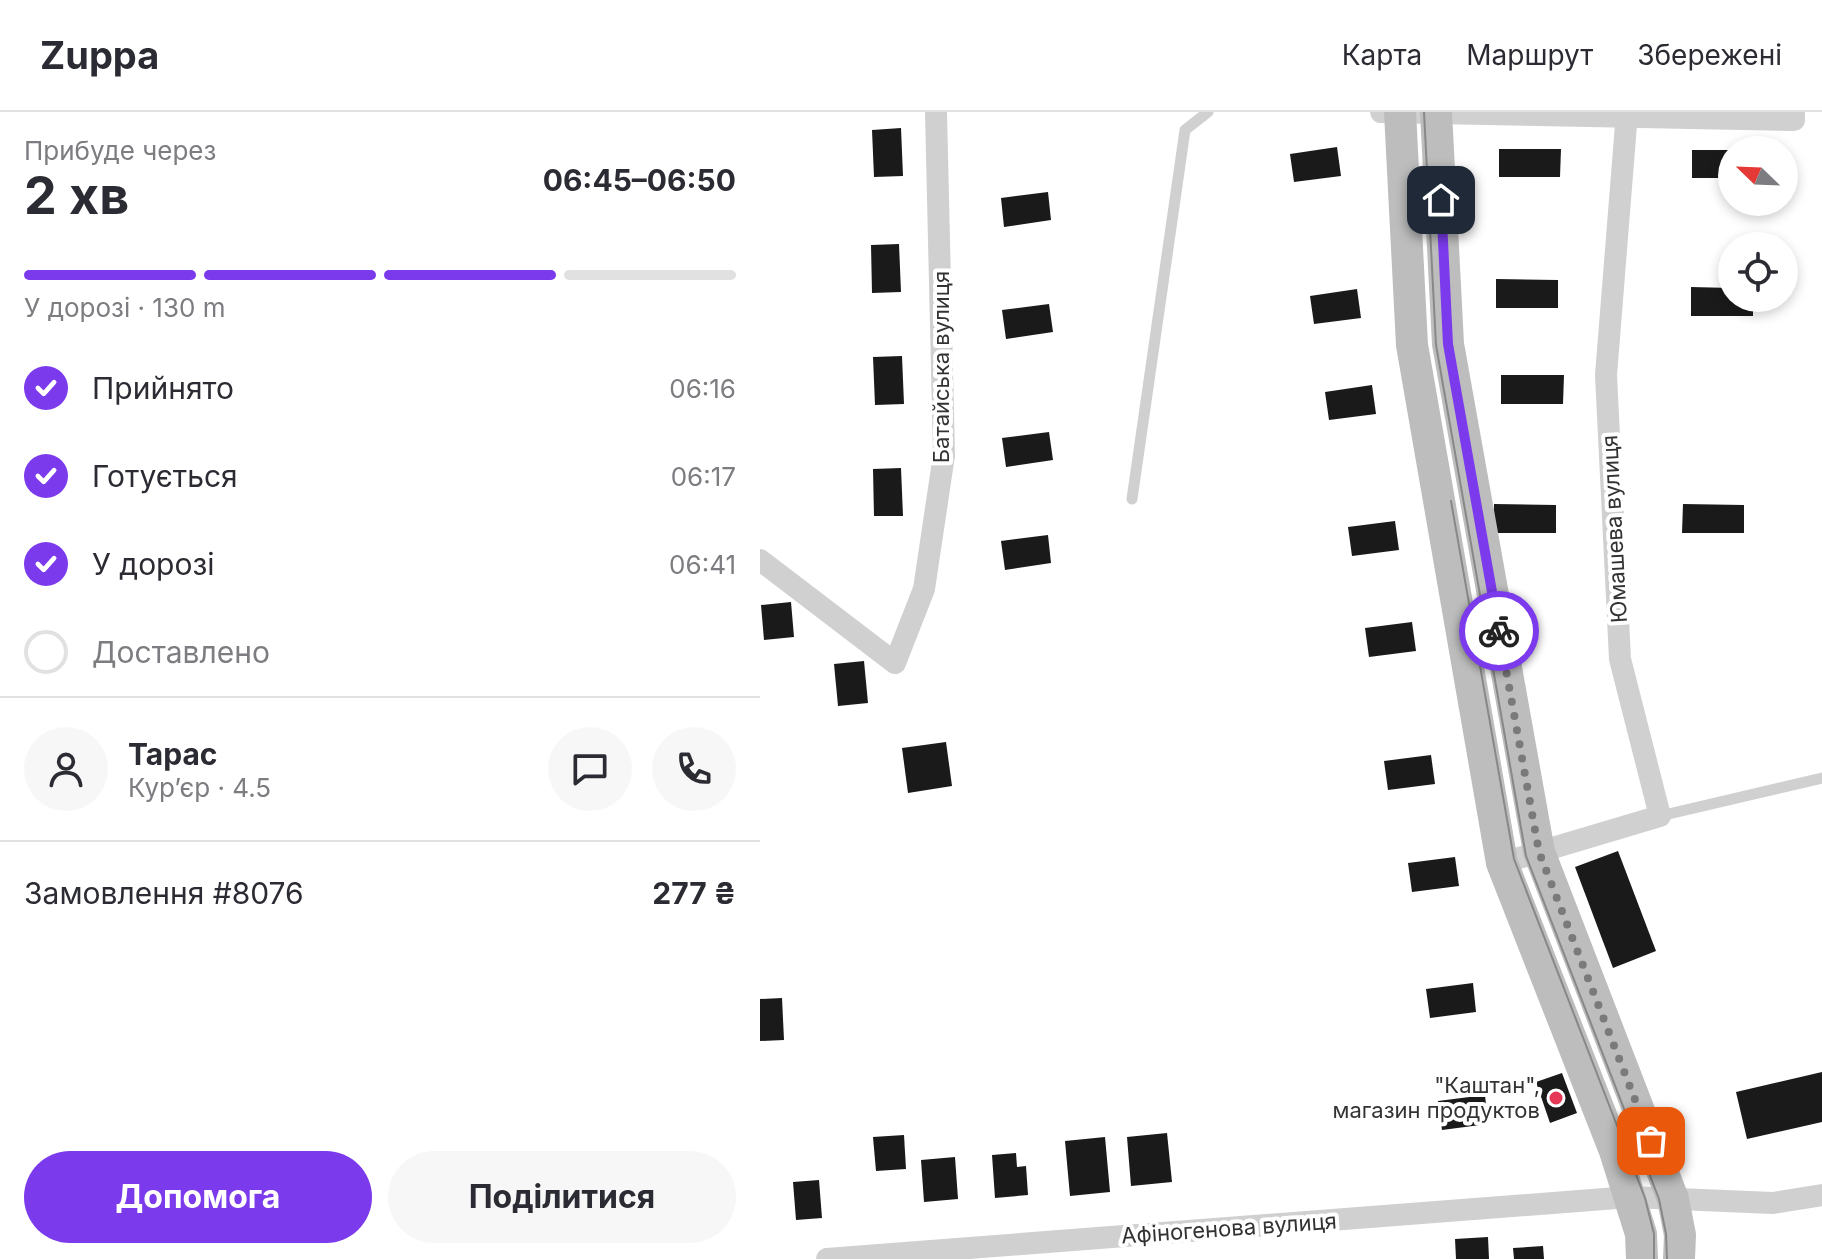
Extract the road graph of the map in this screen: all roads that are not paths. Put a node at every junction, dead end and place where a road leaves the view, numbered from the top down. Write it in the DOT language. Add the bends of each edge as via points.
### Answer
graph roads {
  1 [pos="936,112"];
  2 [pos="1208,112"];
  3 [pos="1394,112"];
  4 [pos="1794,112"];
  5 [pos="1436,113"];
  6 [pos="1627,114"];
  7 [pos="1132,499"];
  8 [pos="760,560"];
  9 [pos="1822,778"];
  10 [pos="1660,816"];
  11 [pos="1539,852"];
  12 [pos="1502,863"];
  13 [pos="1822,1195"];
  14 [pos="1630,1197"];
  15 [pos="1673,1199"];
  16 [pos="827,1259"];
  17 [pos="1642,1259"];
  18 [pos="1679,1259"];
  1 -- 8 [label="street, Батайська вулиця" via="944,455 924,589 895,663"];
  2 -- 7 [label="lane" via="1185,130"];
  3 -- 5 [label="street"];
  3 -- 12 [label="main road" via="1412,345"];
  4 -- 6 [label="street" via="1794,120"];
  5 -- 6 [label="street"];
  5 -- 11 [label="main road" via="1448,344"];
  6 -- 10 [label="street, Юмашева вулиця" via="1606,375 1620,659"];
  9 -- 10 [label="lane"];
  10 -- 11 [label="street"];
  11 -- 12 [label="street"];
  11 -- 15 [label="main road"];
  12 -- 14 [label="main road"];
  13 -- 15 [label="street, Афіногенова вулиця" via="1773,1203"];
  14 -- 15 [label="street, Афіногенова вулиця"];
  14 -- 16 [label="street, Афіногенова вулиця"];
  14 -- 17 [label="main road"];
  15 -- 18 [label="main road"];
}
